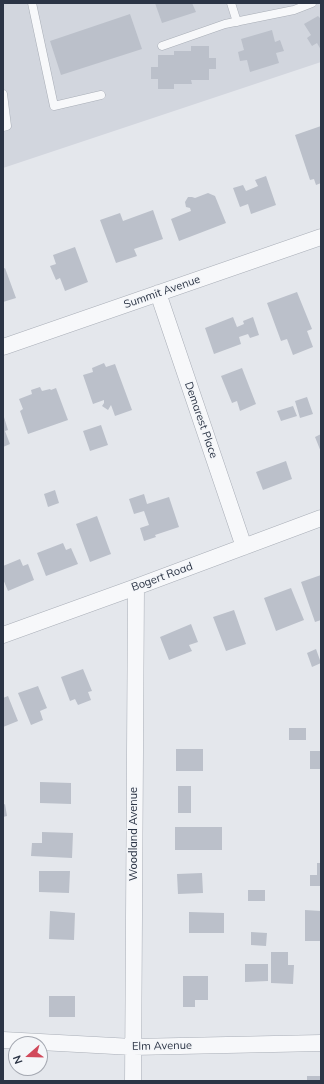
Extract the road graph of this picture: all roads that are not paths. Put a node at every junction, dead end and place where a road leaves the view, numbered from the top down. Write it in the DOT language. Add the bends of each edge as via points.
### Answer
graph roads {
  1 [pos="32,3"];
  2 [pos="231,3"];
  3 [pos="312,3"];
  4 [pos="237,22"];
  5 [pos="162,46"];
  6 [pos="3,94"];
  7 [pos="101,95"];
  8 [pos="3,127"];
  9 [pos="321,237"];
  10 [pos="158,293"];
  11 [pos="3,347"];
  12 [pos="321,518"];
  13 [pos="244,547"];
  14 [pos="136,587"];
  15 [pos="3,635"];
  16 [pos="3,1040"];
  17 [pos="321,1043"];
  18 [pos="133,1047"];
  19 [pos="133,1081"];
  1 -- 7 [label="lane" via="54,106"];
  2 -- 4 [label="lane"];
  3 -- 4 [label="lane" via="294,10"];
  4 -- 5 [label="lane"];
  6 -- 8 [label="lane" via="7,126"];
  9 -- 10 [label="street, Summit Avenue"];
  10 -- 11 [label="street, Summit Avenue"];
  10 -- 13 [label="street, Demarest Place"];
  12 -- 13 [label="street, Bogert Road"];
  13 -- 14 [label="street, Bogert Road"];
  14 -- 15 [label="street, Bogert Road"];
  14 -- 18 [label="street, Woodland Avenue"];
  16 -- 18 [label="street, Elm Avenue"];
  17 -- 18 [label="street, Elm Avenue"];
  18 -- 19 [label="street, Woodland Avenue"];
}
